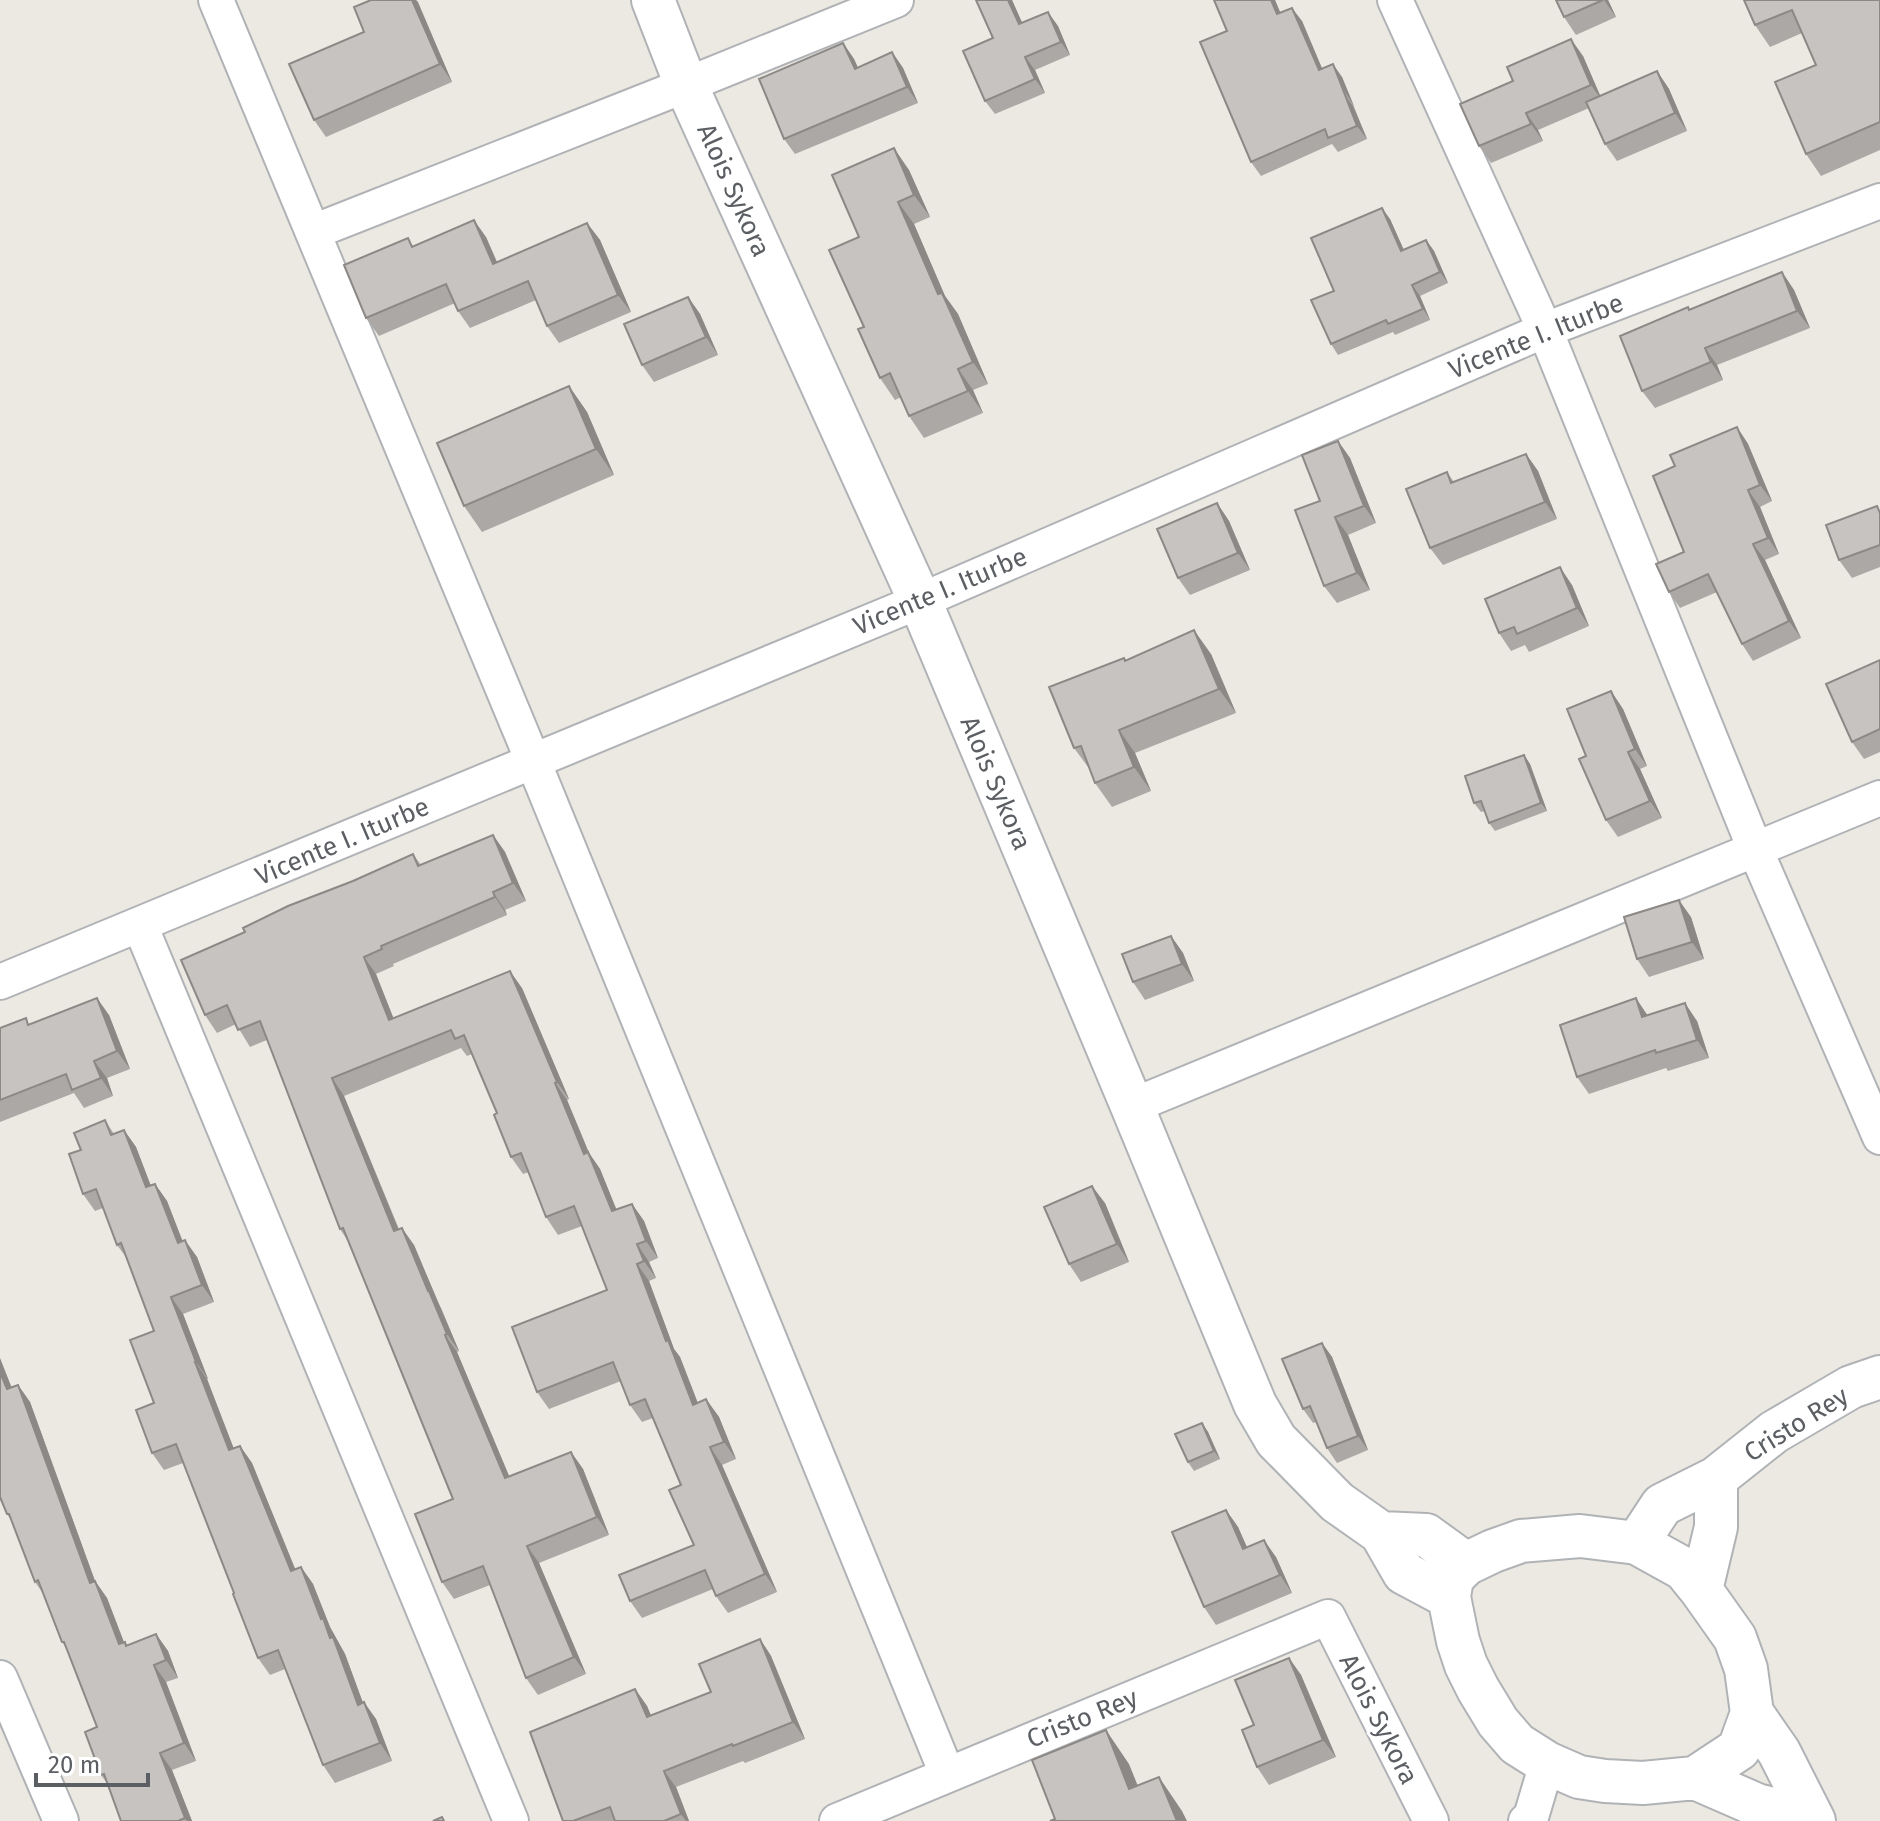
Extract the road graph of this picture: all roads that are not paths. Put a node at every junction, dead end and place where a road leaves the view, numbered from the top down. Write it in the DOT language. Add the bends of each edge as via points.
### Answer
graph roads {
  1 [pos="216,0"];
  2 [pos="653,0"];
  3 [pos="896,0"];
  4 [pos="1395,0"];
  5 [pos="686,85"];
  6 [pos="1880,201"];
  7 [pos="313,232"];
  8 [pos="1545,330"];
  9 [pos="920,601"];
  10 [pos="533,761"];
  11 [pos="1880,798"];
  12 [pos="1755,849"];
  13 [pos="140,925"];
  14 [pos="0,982"];
  15 [pos="1132,1106"];
  16 [pos="1880,1137"];
  17 [pos="1880,1377"];
  18 [pos="1716,1478"];
  19 [pos="1637,1543"];
  20 [pos="1457,1581"];
  21 [pos="1701,1590"];
  22 [pos="1328,1617"];
  23 [pos="0,1678"];
  24 [pos="1752,1713"];
  25 [pos="1547,1763"];
  26 [pos="947,1774"];
  27 [pos="1695,1778"];
  28 [pos="1813,1820"];
  29 [pos="61,1821"];
  30 [pos="511,1821"];
  31 [pos="837,1821"];
  32 [pos="1431,1821"];
  33 [pos="1526,1821"];
  1 -- 7 [label="street"];
  2 -- 5 [label="street, Alois Sykora"];
  3 -- 5 [label="street"];
  4 -- 8 [label="street"];
  5 -- 7 [label="street"];
  5 -- 9 [label="street, Alois Sykora"];
  6 -- 8 [label="street, Vicente I. Iturbe"];
  7 -- 10 [label="street"];
  8 -- 9 [label="street, Vicente I. Iturbe"];
  8 -- 12 [label="street"];
  9 -- 10 [label="street, Vicente I. Iturbe"];
  9 -- 15 [label="street, Alois Sykora"];
  10 -- 13 [label="street, Vicente I. Iturbe"];
  10 -- 26 [label="street"];
  11 -- 12 [label="street"];
  12 -- 15 [label="street"];
  12 -- 16 [label="street"];
  13 -- 14 [label="street, Vicente I. Iturbe"];
  13 -- 30 [label="street"];
  15 -- 20 [label="street, Alois Sykora" via="1255,1404 1276,1440 1337,1502 1381,1533 1404,1573"];
  17 -- 18 [label="street, Cristo Rey" via="1851,1387 1774,1432"];
  18 -- 19 [label="street, Cristo Rey" via="1662,1505"];
  18 -- 21 [label="street, Cristo Rey" via="1716,1527"];
  19 -- 20 [label="street" via="1580,1536 1521,1541 1493,1551"];
  19 -- 21 [label="street" via="1684,1569"];
  20 -- 25 [label="street" via="1458,1641 1466,1665 1498,1722 1517,1744"];
  21 -- 24 [label="street" via="1735,1638"];
  22 -- 26 [label="street, Cristo Rey"];
  22 -- 32 [label="street, Alois Sykora"];
  23 -- 29 [label="street"];
  24 -- 27 [label="street" via="1739,1749"];
  24 -- 28 [label="street" via="1779,1752"];
  25 -- 27 [label="street" via="1605,1781"];
  25 -- 33 [label="street"];
  26 -- 31 [label="street, Cristo Rey"];
  27 -- 28 [label="street" via="1757,1805"];
}
